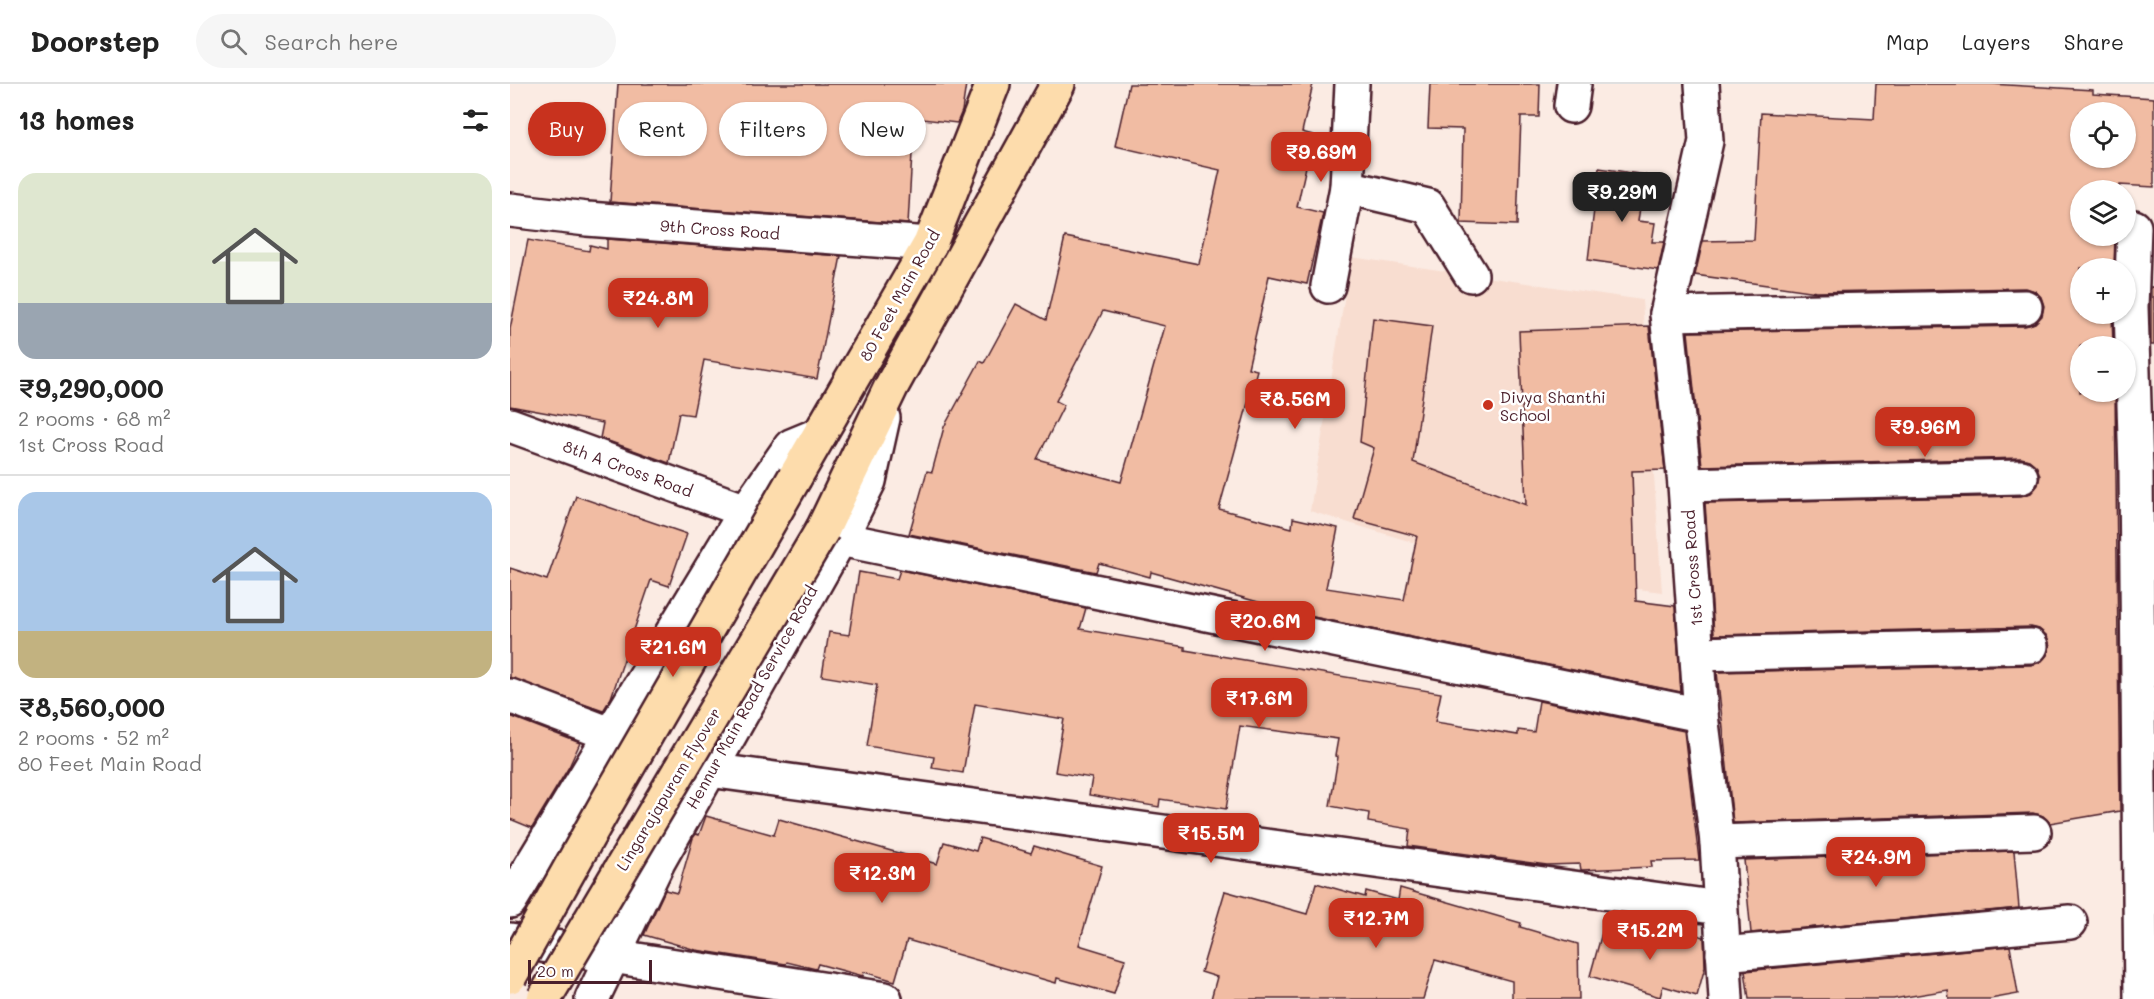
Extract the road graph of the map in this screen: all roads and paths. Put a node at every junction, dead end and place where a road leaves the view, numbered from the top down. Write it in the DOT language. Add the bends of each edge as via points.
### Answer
graph roads {
  1 [pos="993,84"];
  2 [pos="1058,84"];
  3 [pos="1352,84"];
  4 [pos="1702,84"];
  5 [pos="1347,187"];
  6 [pos="510,210"];
  7 [pos="930,244"];
  8 [pos="2133,246"];
  9 [pos="1471,275"];
  10 [pos="1328,286"];
  11 [pos="2025,306"];
  12 [pos="1667,314"];
  13 [pos="510,425"];
  14 [pos="820,434"];
  15 [pos="2021,477"];
  16 [pos="1685,485"];
  17 [pos="746,511"];
  18 [pos="831,534"];
  19 [pos="2031,646"];
  20 [pos="1698,654"];
  21 [pos="2146,670"];
  22 [pos="510,696"];
  23 [pos="1701,715"];
  24 [pos="610,734"];
  25 [pos="710,770"];
  26 [pos="2034,832"];
  27 [pos="1717,842"];
  28 [pos="510,901"];
  29 [pos="1720,908"];
  30 [pos="2070,922"];
  31 [pos="510,940"];
  32 [pos="1723,954"];
  33 [pos="614,957"];
  34 [pos="510,976"];
  35 [pos="544,999"];
  36 [pos="592,999"];
  37 [pos="885,999"];
  38 [pos="1726,999"];
  39 [pos="2141,999"];
  1 -- 7 [label="main road, 80 Feet Main Road"];
  2 -- 18 [label="main road, Lingarajapuram Flyover" via="891,387"];
  3 -- 5 [label="street"];
  4 -- 12 [label="street, 1st Cross Road" via="1706,141"];
  5 -- 9 [label="street" via="1428,206"];
  5 -- 10 [label="street"];
  6 -- 7 [label="street, 9th Cross Road"];
  7 -- 14 [label="main road, 80 Feet Main Road"];
  8 -- 21 [label="street" via="2131,307"];
  11 -- 12 [label="street"];
  12 -- 16 [label="street, 1st Cross Road"];
  13 -- 17 [label="street, 8th A Cross Road"];
  14 -- 17 [label="street" via="791,446"];
  14 -- 34 [label="main road, bridge"];
  15 -- 16 [label="street"];
  16 -- 20 [label="street, 1st Cross Road"];
  17 -- 24 [label="street"];
  18 -- 23 [label="street"];
  18 -- 25 [label="street, Hennur Main Road Service Road"];
  18 -- 35 [label="main road, Lingarajapuram Flyover, bridge"];
  19 -- 20 [label="street"];
  20 -- 23 [label="street, 1st Cross Road"];
  21 -- 39 [label="street"];
  22 -- 24 [label="street"];
  23 -- 27 [label="street, 1st Cross Road"];
  24 -- 28 [label="street"];
  25 -- 29 [label="street"];
  25 -- 33 [label="street, Hennur Main Road Service Road" via="658,862"];
  26 -- 27 [label="street"];
  27 -- 29 [label="street, 1st Cross Road"];
  29 -- 32 [label="street, 1st Cross Road"];
  30 -- 32 [label="street"];
  31 -- 33 [label="street"];
  32 -- 38 [label="street, 1st Cross Road"];
  33 -- 36 [label="street, Hennur Main Road Service Road"];
  33 -- 37 [label="street"];
}
